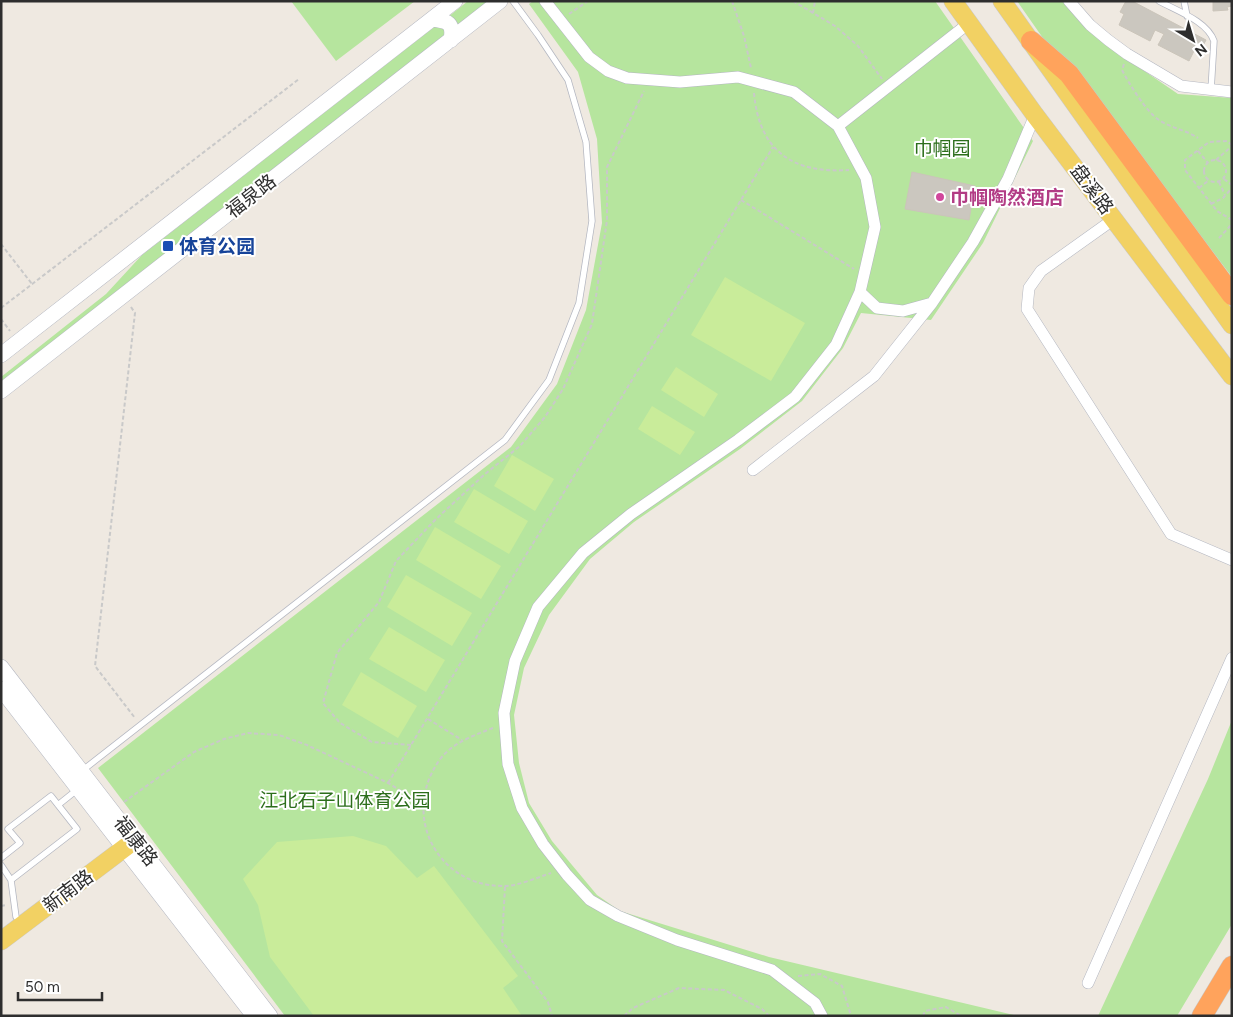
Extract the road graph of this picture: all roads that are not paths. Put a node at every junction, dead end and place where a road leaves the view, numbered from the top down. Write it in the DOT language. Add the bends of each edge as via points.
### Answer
graph roads {
  1 [pos="455,1"];
  2 [pos="500,1"];
  3 [pos="513,1"];
  4 [pos="544,1"];
  5 [pos="953,1"];
  6 [pos="1002,1"];
  7 [pos="1069,1"];
  8 [pos="1159,1"];
  9 [pos="1184,1"];
  10 [pos="1187,16"];
  11 [pos="433,18"];
  12 [pos="969,23"];
  13 [pos="451,40"];
  14 [pos="1031,41"];
  15 [pos="1211,90"];
  16 [pos="1232,92"];
  17 [pos="1035,115"];
  18 [pos="838,126"];
  19 [pos="1114,218"];
  20 [pos="860,292"];
  21 [pos="1232,295"];
  22 [pos="932,303"];
  23 [pos="1232,325"];
  24 [pos="1,355"];
  25 [pos="1232,376"];
  26 [pos="1,391"];
  27 [pos="753,470"];
  28 [pos="1232,560"];
  29 [pos="1232,658"];
  30 [pos="1,667"];
  31 [pos="1,689"];
  32 [pos="83,770"];
  33 [pos="78,789"];
  34 [pos="58,804"];
  35 [pos="126,840"];
  36 [pos="1,858"];
  37 [pos="1,865"];
  38 [pos="11,880"];
  39 [pos="16,917"];
  40 [pos="1,928"];
  41 [pos="1,941"];
  42 [pos="1232,966"];
  43 [pos="1088,983"];
  44 [pos="254,1016"];
  45 [pos="270,1016"];
  46 [pos="822,1016"];
  47 [pos="1202,1016"];
  1 -- 11 [label="main road, 福泉路"];
  2 -- 13 [label="main road, 福泉路"];
  3 -- 32 [label="lane" via="568,80 586,142 592,221 579,303 550,380 505,440"];
  4 -- 18 [label="street" via="589,57 608,71 627,78 680,82 738,77 794,92"];
  5 -- 12 [label="main road, 盘溪路"];
  6 -- 14 [label="main road, 盘溪路"];
  7 -- 15 [label="street" via="1090,25 1127,54 1181,86"];
  8 -- 10 [label="lane"];
  9 -- 10 [label="lane"];
  10 -- 15 [label="lane" via="1212,33"];
  11 -- 13 [label="main road" via="445,20 450,25"];
  11 -- 24 [label="main road, 福泉路"];
  12 -- 17 [label="main road, 盘溪路"];
  12 -- 18 [label="street"];
  13 -- 26 [label="main road, 福泉路"];
  14 -- 21 [label="highway" via="1069,74"];
  14 -- 23 [label="main road, 盘溪路"];
  15 -- 16 [label="street"];
  17 -- 19 [label="main road, 盘溪路"];
  17 -- 22 [label="street" via="1008,179 973,242"];
  18 -- 20 [label="street" via="866,178 875,227"];
  19 -- 25 [label="main road, 盘溪路"];
  19 -- 28 [label="street" via="1041,272 1029,288 1027,309 1171,534"];
  20 -- 22 [label="street" via="876,308 903,310"];
  20 -- 46 [label="street" via="836,345 795,397 583,552 538,607 515,661 504,713 508,764 522,808 543,844 590,900 618,916 677,940 772,970 815,1003"];
  22 -- 27 [label="street" via="874,376"];
  29 -- 43 [label="street"];
  30 -- 35 [label="main road, 福康路"];
  31 -- 33 [label="main road, 福康路"];
  33 -- 34 [label="lane"];
  33 -- 35 [label="main road, 福康路"];
  34 -- 36 [label="lane" via="52,796 8,828 20,843"];
  34 -- 38 [label="lane" via="78,829"];
  35 -- 39 [label="main road, 新南路"];
  35 -- 41 [label="main road, 新南路"];
  35 -- 44 [label="main road, 福康路"];
  35 -- 45 [label="main road, 福康路"];
  37 -- 38 [label="lane"];
  38 -- 39 [label="lane"];
  39 -- 40 [label="main road, 新南路"];
  42 -- 47 [label="highway"];
}
